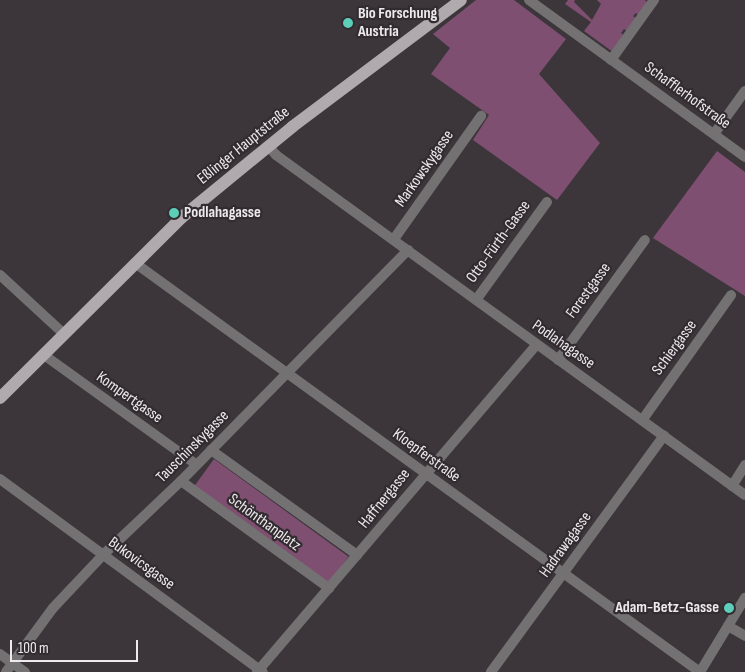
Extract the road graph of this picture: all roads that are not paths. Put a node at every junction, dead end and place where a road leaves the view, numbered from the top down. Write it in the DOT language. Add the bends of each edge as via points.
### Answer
graph roads {
  1 [pos="461,0"];
  2 [pos="529,0"];
  3 [pos="654,0"];
  4 [pos="611,60"];
  5 [pos="745,91"];
  6 [pos="481,116"];
  7 [pos="714,134"];
  8 [pos="268,146"];
  9 [pos="745,157"];
  10 [pos="547,202"];
  11 [pos="394,239"];
  12 [pos="645,240"];
  13 [pos="408,250"];
  14 [pos="136,263"];
  15 [pos="0,275"];
  16 [pos="731,295"];
  17 [pos="476,300"];
  18 [pos="65,335"];
  19 [pos="536,345"];
  20 [pos="44,355"];
  21 [pos="558,360"];
  22 [pos="287,374"];
  23 [pos="0,398"];
  24 [pos="642,419"];
  25 [pos="664,436"];
  26 [pos="211,450"];
  27 [pos="197,465"];
  28 [pos="745,465"];
  29 [pos="424,474"];
  30 [pos="0,479"];
  31 [pos="181,481"];
  32 [pos="732,486"];
  33 [pos="745,495"];
  34 [pos="103,555"];
  35 [pos="357,555"];
  36 [pos="563,574"];
  37 [pos="329,588"];
  38 [pos="745,598"];
  39 [pos="728,626"];
  40 [pos="745,636"];
  41 [pos="0,654"];
  42 [pos="12,663"];
  43 [pos="260,671"];
  44 [pos="6,672"];
  45 [pos="25,672"];
  46 [pos="491,672"];
  47 [pos="700,672"];
  1 -- 8 [label="main road, Eßlinger Hauptstraße"];
  2 -- 4 [label="street, Schafflerhofstraße"];
  3 -- 4 [label="street"];
  4 -- 7 [label="street, Schafflerhofstraße"];
  5 -- 7 [label="street"];
  6 -- 11 [label="street, Markowskygasse"];
  7 -- 9 [label="street, Schafflerhofstraße"];
  8 -- 11 [label="street, Podlahagasse"];
  8 -- 14 [label="main road, Eßlinger Hauptstraße" via="168,229"];
  10 -- 17 [label="street, Otto-Fürth-Gasse"];
  11 -- 13 [label="street, Podlahagasse"];
  12 -- 21 [label="street, Forestgasse"];
  13 -- 17 [label="street, Podlahagasse"];
  13 -- 22 [label="street, Tauschinskygasse"];
  14 -- 18 [label="main road, Eßlinger Hauptstraße"];
  14 -- 22 [label="street, Kloepferstraße"];
  15 -- 18 [label="street"];
  16 -- 24 [label="street, Schiergasse"];
  17 -- 19 [label="street, Podlahagasse"];
  18 -- 20 [label="main road, Eßlinger Hauptstraße"];
  19 -- 21 [label="street, Podlahagasse"];
  19 -- 29 [label="street, Haffnergasse"];
  20 -- 23 [label="main road, Eßlinger Hauptstraße"];
  20 -- 27 [label="street, Kompertgasse"];
  21 -- 24 [label="street, Podlahagasse"];
  22 -- 26 [label="street, Tauschinskygasse"];
  22 -- 29 [label="street, Kloepferstraße"];
  24 -- 25 [label="street, Podlahagasse"];
  25 -- 32 [label="street, Podlahagasse"];
  25 -- 36 [label="street, Hadrawagasse"];
  26 -- 27 [label="street, Tauschinskygasse"];
  26 -- 35 [label="street, Schönthanplatz"];
  27 -- 31 [label="street, Tauschinskygasse"];
  28 -- 32 [label="street"];
  29 -- 35 [label="street, Haffnergasse"];
  29 -- 36 [label="street, Kloepferstraße"];
  30 -- 34 [label="street, Bukovicsgasse"];
  31 -- 34 [label="street, Tauschinskygasse"];
  31 -- 37 [label="street, Schönthanplatz"];
  32 -- 33 [label="street, Podlahagasse"];
  34 -- 42 [label="street, Tauschinskygasse" via="53,608"];
  34 -- 43 [label="street, Bukovicsgasse"];
  35 -- 37 [label="street, Haffnergasse"];
  36 -- 46 [label="street, Hadrawagasse"];
  36 -- 47 [label="street, Kloepferstraße"];
  37 -- 43 [label="street, Haffnergasse"];
  38 -- 39 [label="street"];
  39 -- 40 [label="street"];
  39 -- 47 [label="street"];
  41 -- 42 [label="street"];
  42 -- 44 [label="street, Tauschinskygasse"];
  42 -- 45 [label="street"];
}
